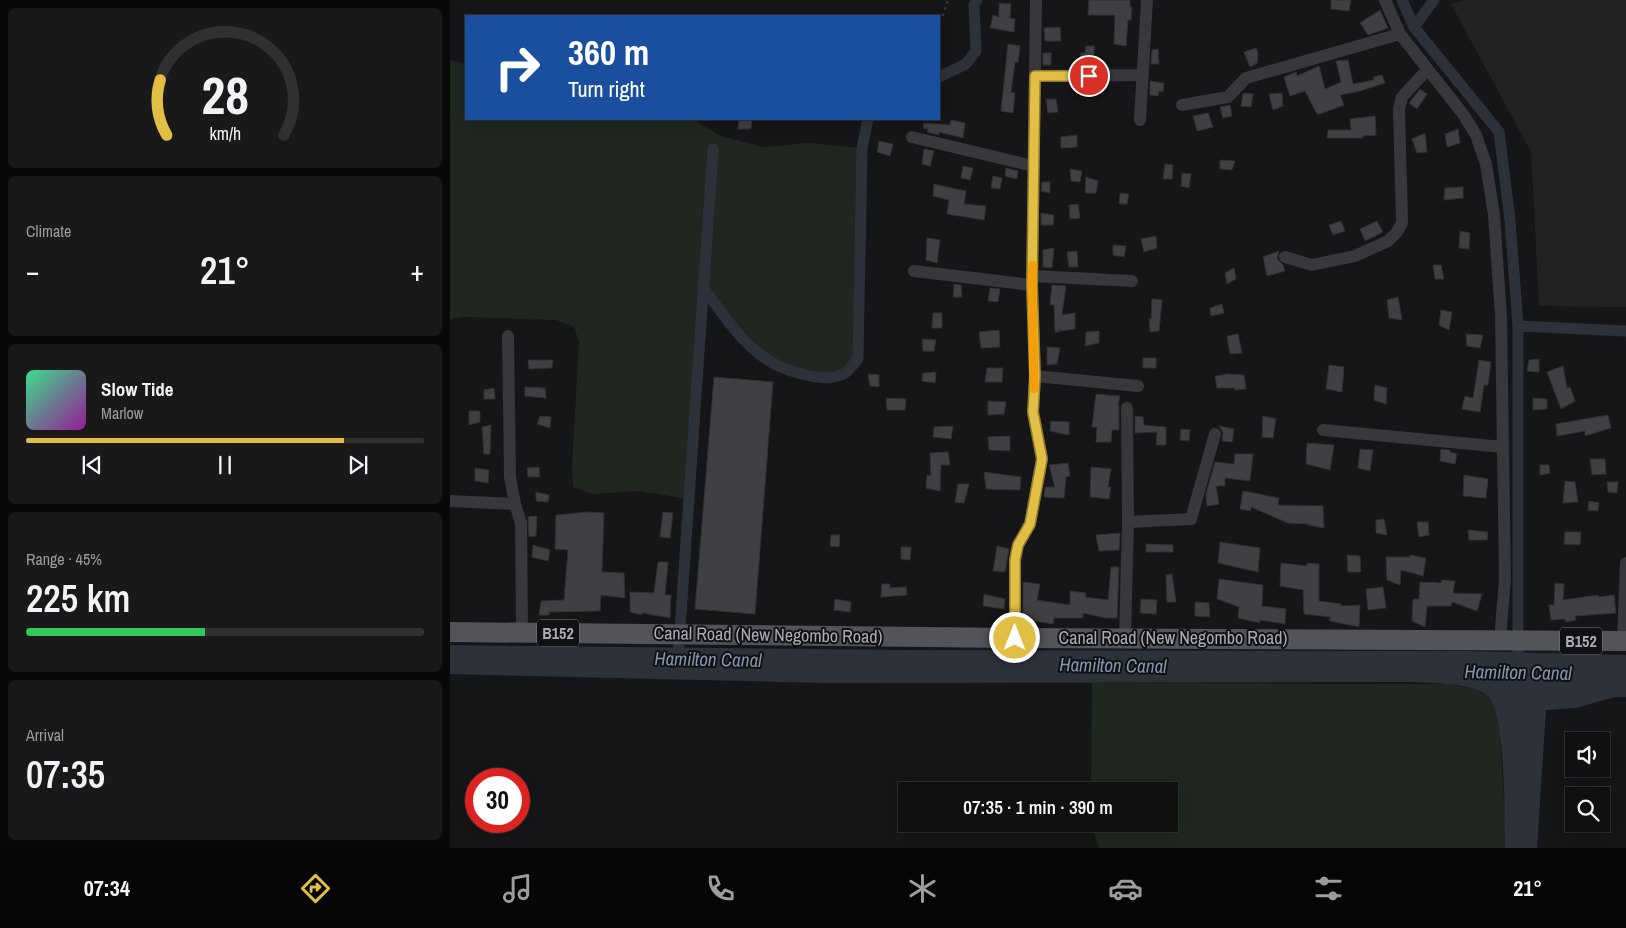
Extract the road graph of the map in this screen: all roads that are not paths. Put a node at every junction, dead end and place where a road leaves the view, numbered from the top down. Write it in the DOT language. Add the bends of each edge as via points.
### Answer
graph roads {
  1 [pos="1036,0"];
  2 [pos="1147,0"];
  3 [pos="1385,0"];
  4 [pos="1400,34"];
  5 [pos="1428,70"];
  6 [pos="1144,75"];
  7 [pos="1035,76"];
  8 [pos="1182,105"];
  9 [pos="1140,120"];
  10 [pos="912,138"];
  11 [pos="1033,166"];
  12 [pos="1286,257"];
  13 [pos="914,271"];
  14 [pos="1032,281"];
  15 [pos="1132,281"];
  16 [pos="508,336"];
  17 [pos="1035,376"];
  18 [pos="1138,386"];
  19 [pos="1127,408"];
  20 [pos="1323,430"];
  21 [pos="1215,434"];
  22 [pos="1503,448"];
  23 [pos="450,501"];
  24 [pos="515,504"];
  25 [pos="1128,522"];
  26 [pos="1626,563"];
  27 [pos="450,632"];
  28 [pos="522,633"];
  29 [pos="1015,638"];
  30 [pos="1125,638"];
  31 [pos="1503,640"];
  32 [pos="1624,641"];
  1 -- 7 [label="street"];
  2 -- 6 [label="street"];
  3 -- 4 [label="street"];
  4 -- 5 [label="street"];
  4 -- 8 [label="street" via="1246,78 1228,97"];
  5 -- 12 [label="street" via="1402,97 1399,109 1402,223 1397,232 1388,241 1355,256 1312,265"];
  5 -- 22 [label="street" via="1476,135 1486,164 1494,215 1501,316"];
  6 -- 7 [label="street"];
  6 -- 9 [label="street"];
  7 -- 11 [label="street"];
  10 -- 11 [label="street"];
  11 -- 14 [label="street"];
  13 -- 14 [label="street"];
  14 -- 15 [label="street"];
  14 -- 17 [label="street"];
  16 -- 24 [label="street" via="510,477"];
  17 -- 18 [label="street"];
  17 -- 29 [label="street" via="1033,412 1042,459 1030,524 1018,545 1015,560"];
  19 -- 25 [label="street"];
  20 -- 22 [label="street"];
  21 -- 25 [label="street" via="1191,519"];
  22 -- 31 [label="street"];
  23 -- 24 [label="street"];
  24 -- 28 [label="street" via="521,523"];
  25 -- 30 [label="street"];
  26 -- 32 [label="street"];
  27 -- 28 [label="main road, Canal Road (New Negombo Road) / B152"];
  28 -- 29 [label="main road, Canal Road (New Negombo Road) / B152"];
  29 -- 30 [label="main road, Canal Road (New Negombo Road) / B152"];
  30 -- 31 [label="main road, Canal Road (New Negombo Road) / B152"];
  31 -- 32 [label="main road, Canal Road (New Negombo Road) / B152"];
}
